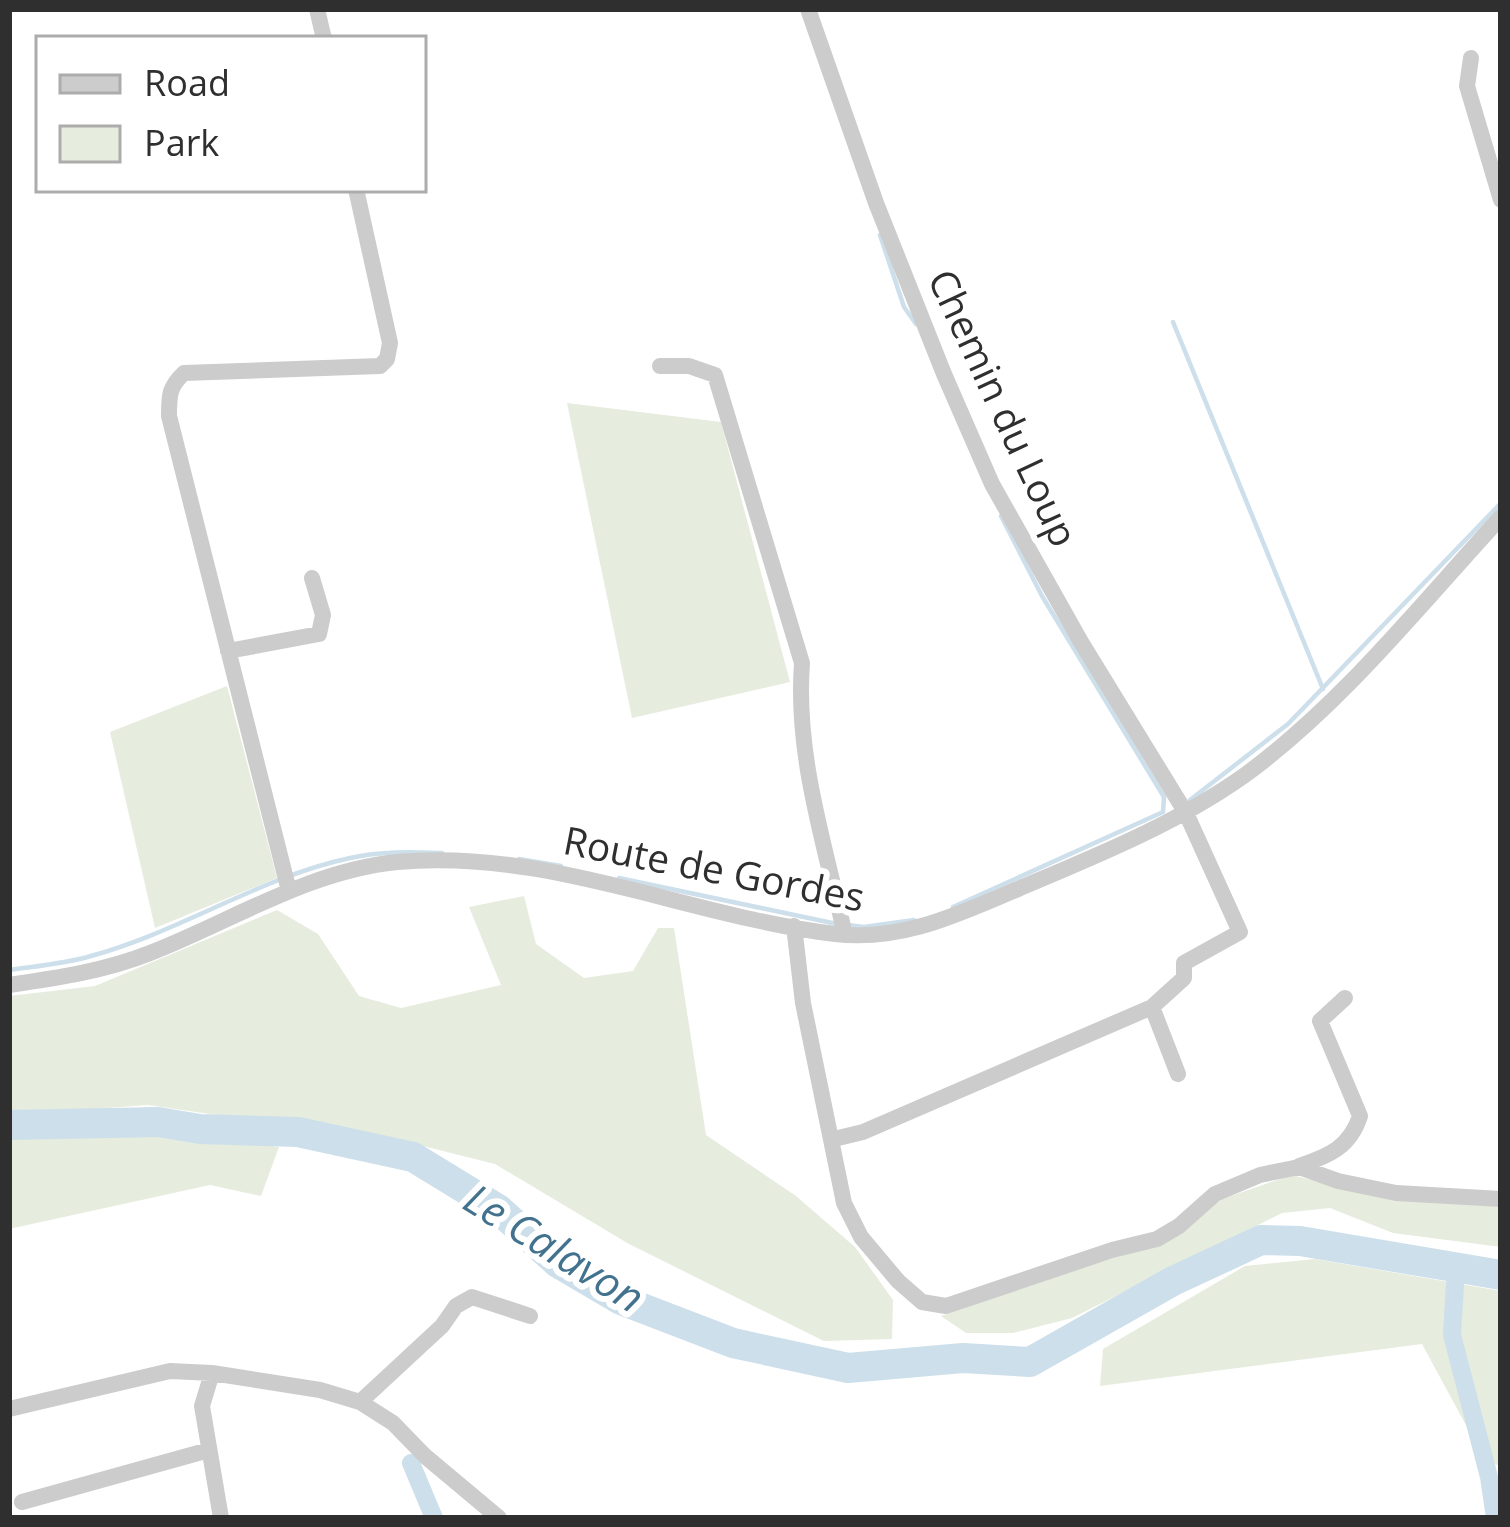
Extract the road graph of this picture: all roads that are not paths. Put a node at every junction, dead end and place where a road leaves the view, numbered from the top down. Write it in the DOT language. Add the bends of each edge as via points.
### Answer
graph roads {
  1 [pos="808,9"];
  2 [pos="1471,58"];
  3 [pos="357,192"];
  4 [pos="1501,200"];
  5 [pos="660,365"];
  6 [pos="1501,517"];
  7 [pos="312,578"];
  8 [pos="228,651"];
  9 [pos="1186,813"];
  10 [pos="289,891"];
  11 [pos="794,926"];
  12 [pos="845,934"];
  13 [pos="9,985"];
  14 [pos="1345,998"];
  15 [pos="1152,1007"];
  16 [pos="1178,1074"];
  17 [pos="834,1139"];
  18 [pos="1299,1167"];
  19 [pos="1501,1199"];
  20 [pos="530,1316"];
  21 [pos="212,1373"];
  22 [pos="360,1402"];
  23 [pos="9,1409"];
  24 [pos="209,1450"];
  25 [pos="22,1502"];
  26 [pos="221,1518"];
  27 [pos="499,1518"];
  1 -- 9 [label="street, Chemin du Loup" via="876,203 992,484"];
  2 -- 4 [label="street" via="1467,86"];
  3 -- 8 [label="street" via="390,343 380,366 184,373 170,387 170,416"];
  5 -- 12 [label="street" via="716,375 802,663 806,762"];
  6 -- 9 [label="street, Route de Gordes" via="1280,748"];
  7 -- 8 [label="street" via="323,615 319,634"];
  8 -- 10 [label="street"];
  9 -- 12 [label="street, Route de Gordes" via="932,924"];
  9 -- 15 [label="street, Chemin du Loup" via="1240,932 1184,963 1184,978"];
  10 -- 11 [label="street, Route de Gordes" via="363,868 467,860 539,868"];
  10 -- 13 [label="street, Route de Gordes" via="151,952 76,976"];
  11 -- 12 [label="street, Route de Gordes"];
  11 -- 17 [label="street"];
  14 -- 18 [label="street" via="1320,1021 1360,1116 1353,1137"];
  15 -- 16 [label="street"];
  15 -- 17 [label="street"];
  17 -- 18 [label="street" via="844,1203 861,1237 922,1303 946,1306 1157,1239 1215,1194"];
  18 -- 19 [label="street" via="1396,1193"];
  20 -- 22 [label="street" via="472,1297"];
  21 -- 22 [label="street"];
  21 -- 23 [label="street" via="170,1371"];
  21 -- 24 [label="street" via="202,1406"];
  22 -- 27 [label="street"];
  24 -- 25 [label="street"];
  24 -- 26 [label="street"];
}
